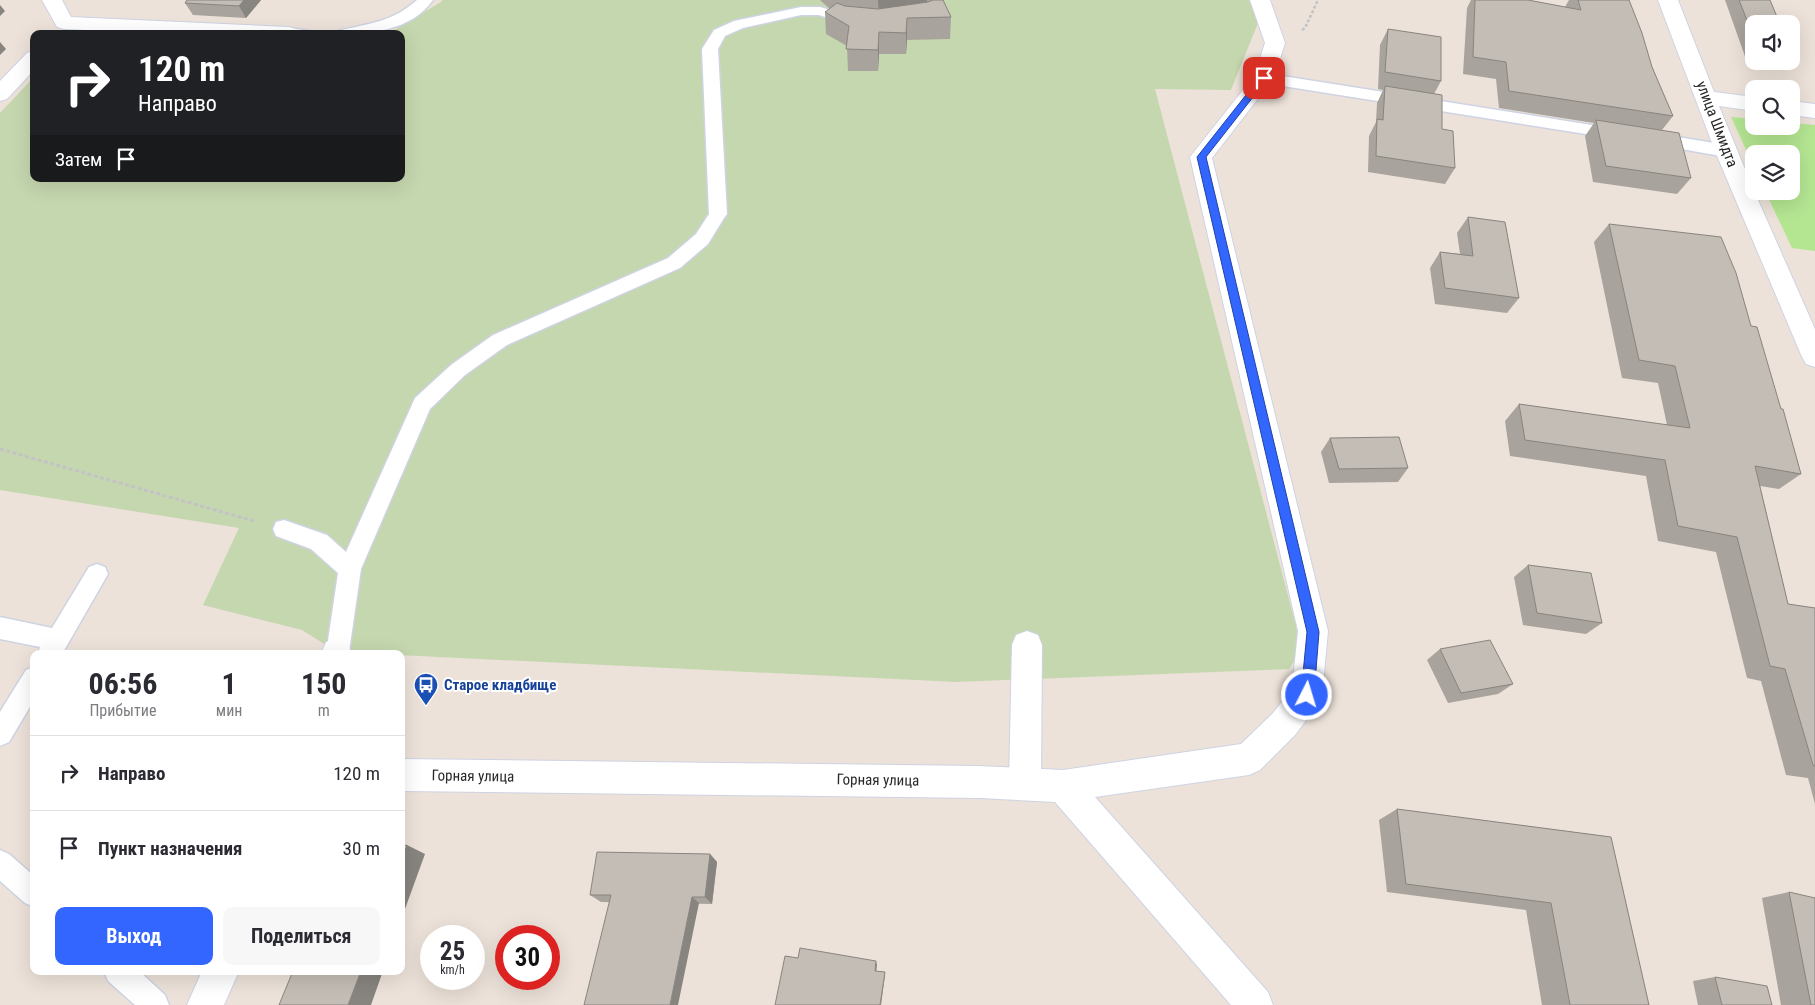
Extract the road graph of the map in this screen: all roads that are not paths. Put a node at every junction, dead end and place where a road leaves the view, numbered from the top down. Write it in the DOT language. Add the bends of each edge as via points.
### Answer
graph roads {
  1 [pos="52,0"];
  2 [pos="426,0"];
  3 [pos="1260,0"];
  4 [pos="1668,0"];
  5 [pos="870,24"];
  6 [pos="60,28"];
  7 [pos="152,30"];
  8 [pos="369,30"];
  9 [pos="30,61"];
  10 [pos="1264,78"];
  11 [pos="0,94"];
  12 [pos="1707,98"];
  13 [pos="1745,103"];
  14 [pos="1800,109"];
  15 [pos="1815,111"];
  16 [pos="1726,150"];
  17 [pos="1815,358"];
  18 [pos="284,529"];
  19 [pos="350,570"];
  20 [pos="97,574"];
  21 [pos="0,628"];
  22 [pos="1027,645"];
  23 [pos="53,647"];
  24 [pos="337,650"];
  25 [pos="30,685"];
  26 [pos="0,734"];
  27 [pos="405,775"];
  28 [pos="1025,784"];
  29 [pos="1063,786"];
  30 [pos="0,863"];
  31 [pos="30,890"];
  32 [pos="122,975"];
  33 [pos="219,975"];
  34 [pos="156,1005"];
  35 [pos="205,1005"];
  36 [pos="1255,1005"];
  1 -- 6 [label="street"];
  2 -- 8 [label="lane" via="412,14 382,28"];
  3 -- 10 [label="street" via="1274,43"];
  4 -- 12 [label="street, улица Шмидта"];
  5 -- 19 [label="lane" via="820,11 801,11 739,24 719,33 710,49 718,214 702,239 674,263 500,340 458,370 422,404"];
  6 -- 7 [label="street"];
  9 -- 11 [label="street"];
  10 -- 16 [label="lane"];
  10 -- 29 [label="street, Горная улица" via="1201,157 1313,632 1307,695 1249,759"];
  12 -- 13 [label="street"];
  12 -- 16 [label="street, улица Шмидта"];
  14 -- 15 [label="street"];
  16 -- 17 [label="street, улица Шмидта"];
  18 -- 19 [label="lane" via="319,542"];
  19 -- 24 [label="lane"];
  20 -- 23 [label="lane"];
  21 -- 23 [label="lane"];
  22 -- 28 [label="street"];
  25 -- 26 [label="lane"];
  27 -- 28 [label="street, Горная улица"];
  28 -- 29 [label="street, Горная улица"];
  29 -- 36 [label="street"];
  30 -- 31 [label="lane"];
  32 -- 34 [label="lane"];
  33 -- 35 [label="street"];
}
